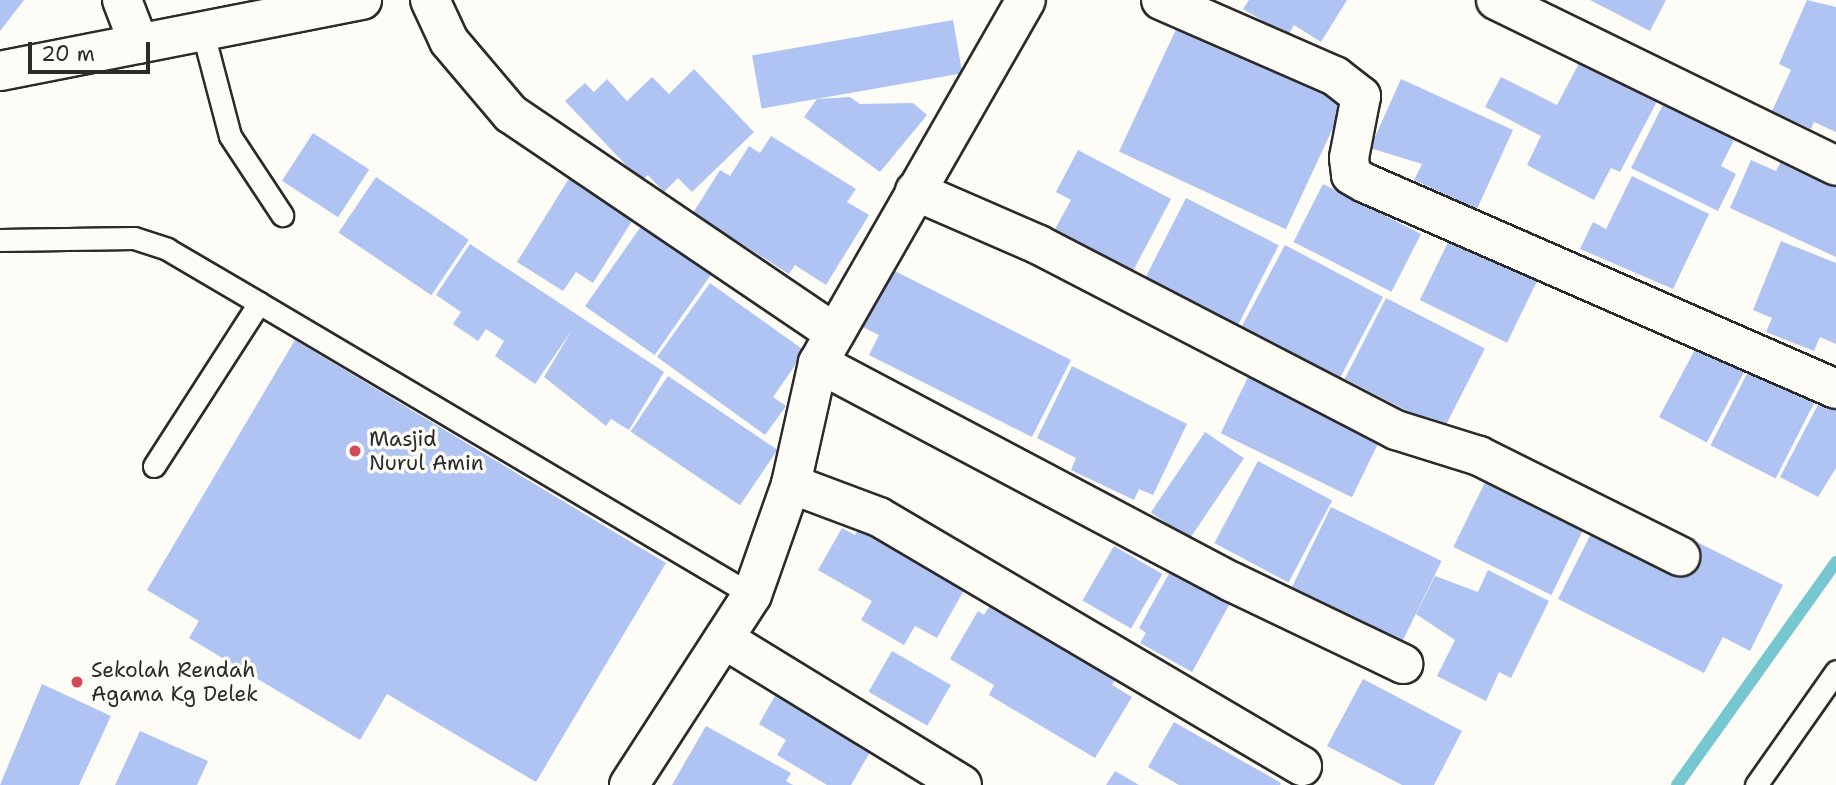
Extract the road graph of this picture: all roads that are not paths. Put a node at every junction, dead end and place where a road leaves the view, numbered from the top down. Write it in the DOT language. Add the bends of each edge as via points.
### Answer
graph roads {
  1 [pos="122,0"];
  2 [pos="362,0"];
  3 [pos="430,0"];
  4 [pos="1026,0"];
  5 [pos="1161,0"];
  6 [pos="1496,0"];
  7 [pos="203,33"];
  8 [pos="139,44"];
  9 [pos="0,71"];
  10 [pos="1836,166"];
  11 [pos="915,191"];
  12 [pos="282,215"];
  13 [pos="0,240"];
  14 [pos="259,303"];
  15 [pos="826,348"];
  16 [pos="1836,388"];
  17 [pos="154,466"];
  18 [pos="791,484"];
  19 [pos="1680,556"];
  20 [pos="752,595"];
  21 [pos="724,639"];
  22 [pos="1403,664"];
  23 [pos="1836,671"];
  24 [pos="1302,766"];
  25 [pos="629,785"];
  26 [pos="962,785"];
  27 [pos="1756,785"];
  1 -- 8 [label="street"];
  2 -- 7 [label="street"];
  3 -- 15 [label="street" via="449,41 511,114"];
  4 -- 11 [label="street"];
  5 -- 16 [label="street" via="1335,76 1361,96 1349,158 1351,175"];
  6 -- 10 [label="street"];
  7 -- 8 [label="street"];
  7 -- 12 [label="lane" via="230,136"];
  8 -- 9 [label="street"];
  11 -- 15 [label="street"];
  11 -- 19 [label="street" via="1039,246 1396,430 1479,456"];
  13 -- 14 [label="lane" via="134,238 167,249"];
  14 -- 17 [label="lane"];
  14 -- 20 [label="lane"];
  15 -- 18 [label="street"];
  15 -- 22 [label="street" via="1232,582"];
  18 -- 20 [label="street"];
  18 -- 24 [label="street" via="903,530 1034,603 1172,695"];
  20 -- 21 [label="street"];
  21 -- 25 [label="street"];
  21 -- 26 [label="street"];
  23 -- 27 [label="lane"];
}
